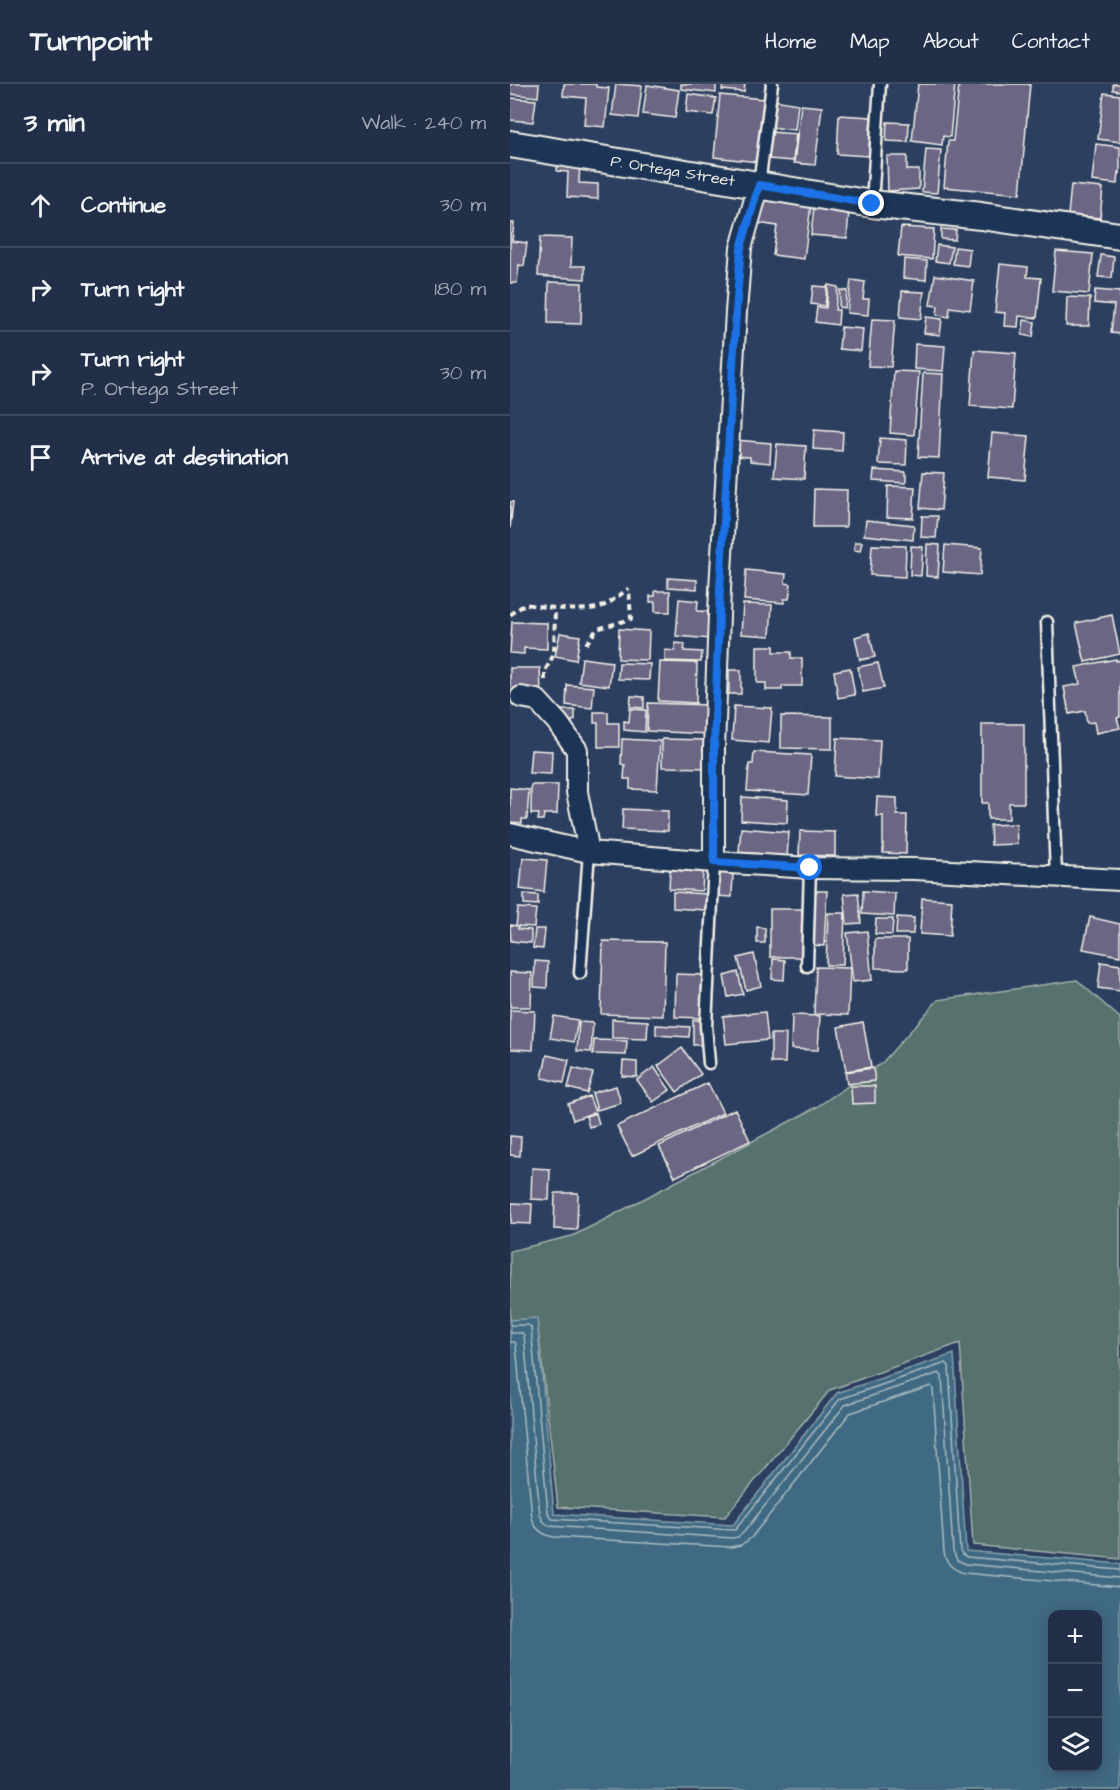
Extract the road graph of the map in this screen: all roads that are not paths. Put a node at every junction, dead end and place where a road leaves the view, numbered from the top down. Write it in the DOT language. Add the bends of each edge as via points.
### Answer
graph roads {
  1 [pos="772,84"];
  2 [pos="880,84"];
  3 [pos="510,144"];
  4 [pos="759,185"];
  5 [pos="872,204"];
  6 [pos="1120,236"];
  7 [pos="1047,622"];
  8 [pos="521,697"];
  9 [pos="510,834"];
  10 [pos="589,852"];
  11 [pos="714,862"];
  12 [pos="810,868"];
  13 [pos="1056,876"];
  14 [pos="1120,880"];
  15 [pos="807,966"];
  16 [pos="580,974"];
  17 [pos="709,1063"];
  1 -- 4 [label="lane"];
  2 -- 5 [label="lane"];
  3 -- 4 [label="street, P. Ortega Street"];
  4 -- 5 [label="street, P. Ortega Street"];
  4 -- 11 [label="street" via="741,248 736,312 720,589"];
  5 -- 6 [label="street, P. Ortega Street"];
  7 -- 13 [label="lane"];
  8 -- 10 [label="street" via="537,700 577,750 577,792"];
  9 -- 10 [label="street"];
  10 -- 11 [label="street"];
  10 -- 16 [label="lane"];
  11 -- 12 [label="street"];
  11 -- 17 [label="lane" via="706,1026"];
  12 -- 13 [label="street"];
  12 -- 15 [label="lane"];
  13 -- 14 [label="street"];
}
